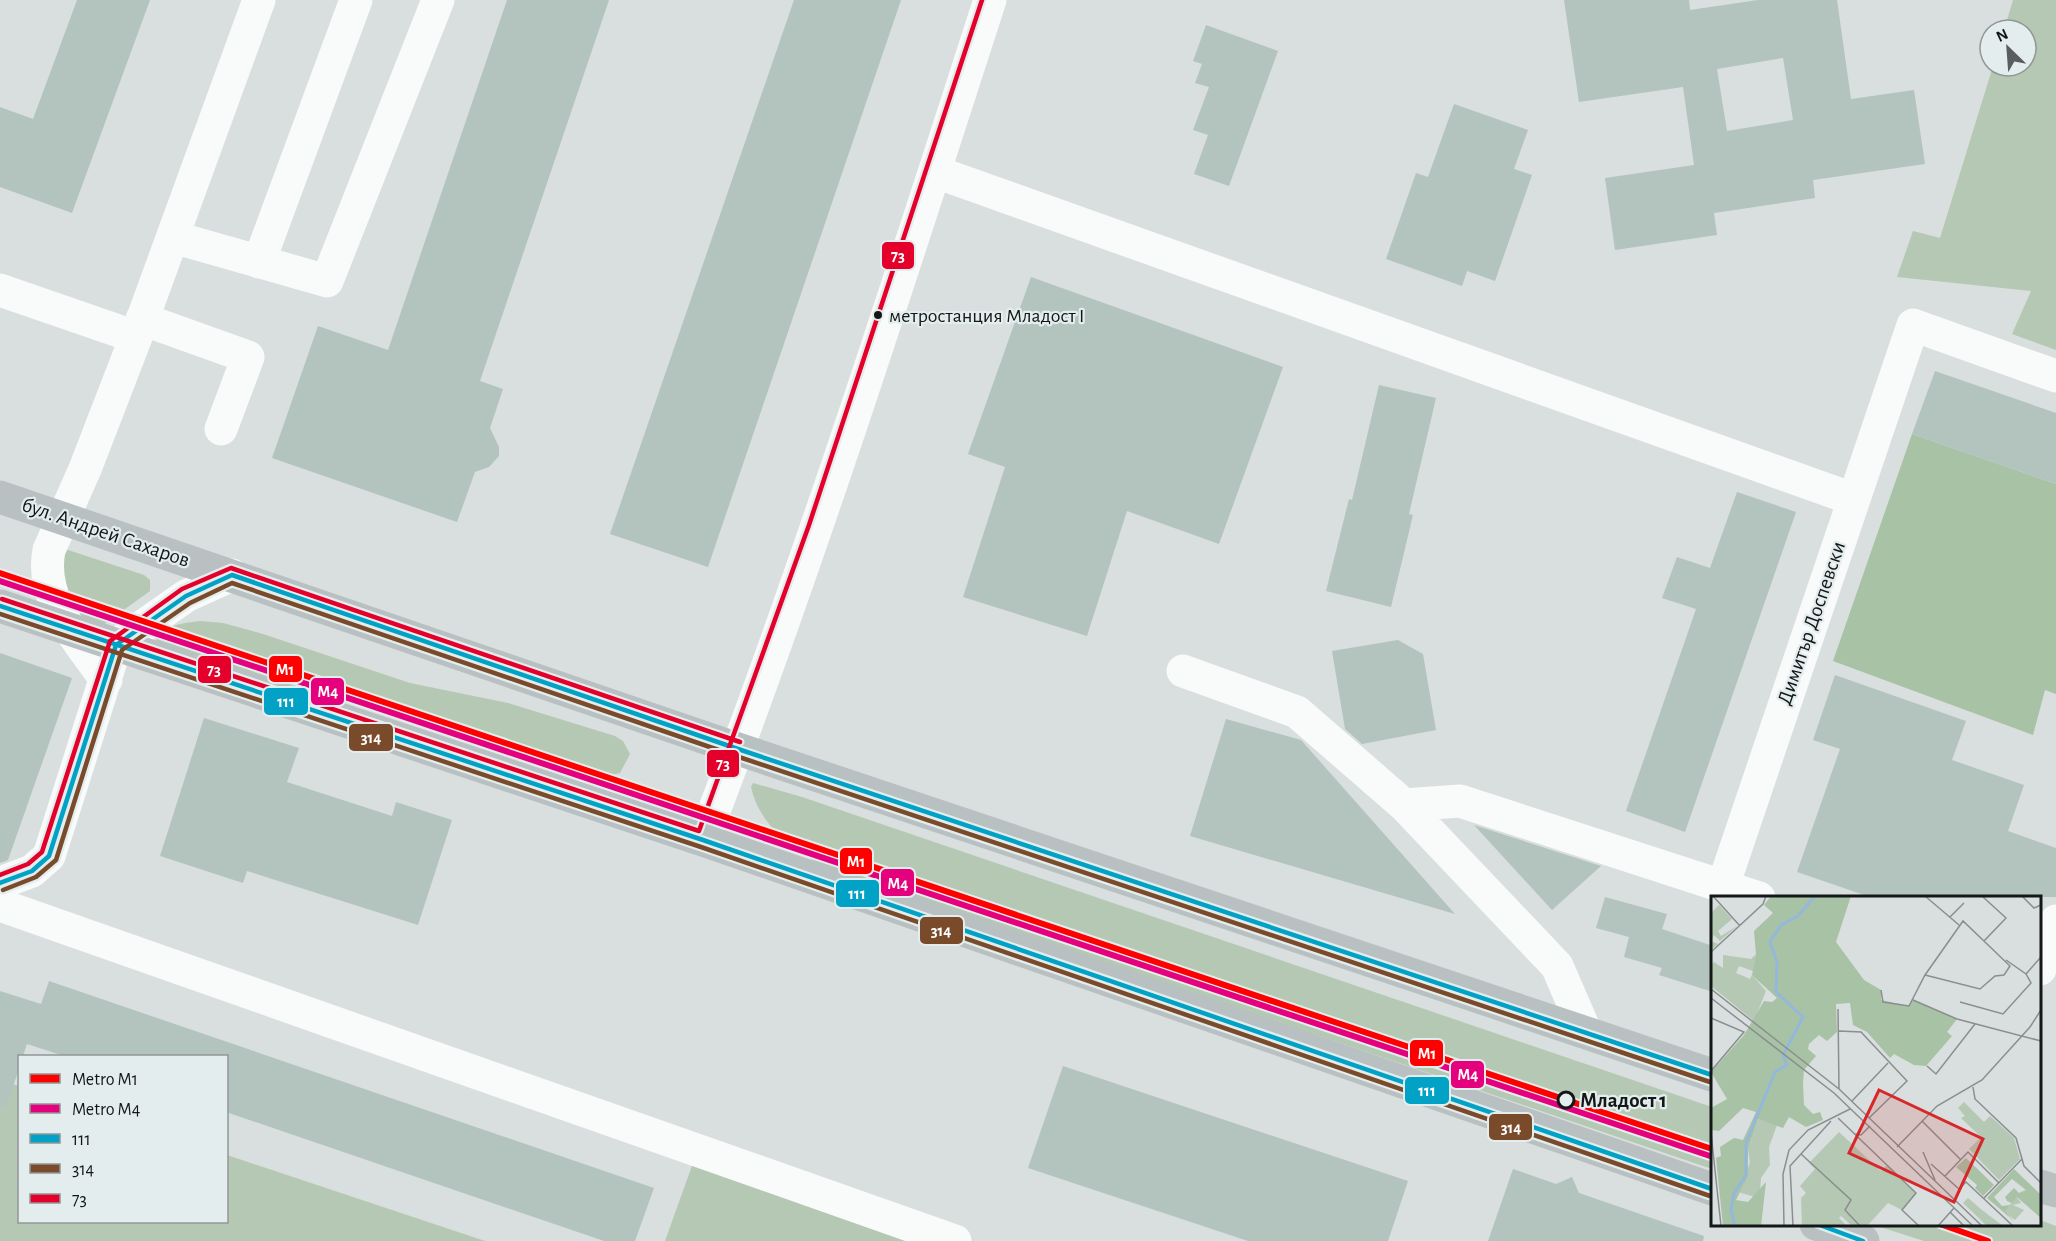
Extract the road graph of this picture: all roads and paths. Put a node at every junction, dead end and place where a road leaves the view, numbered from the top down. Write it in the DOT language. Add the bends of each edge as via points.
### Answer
graph roads {
  1 [pos="258,0"];
  2 [pos="356,0"];
  3 [pos="438,0"];
  4 [pos="990,0"];
  5 [pos="936,172"];
  6 [pos="173,237"];
  7 [pos="259,262"];
  8 [pos="0,290"];
  9 [pos="139,328"];
  10 [pos="2056,376"];
  11 [pos="221,429"];
  12 [pos="0,497"];
  13 [pos="1853,499"];
  14 [pos="63,519"];
  15 [pos="232,575"];
  16 [pos="0,606"];
  17 [pos="73,631"];
  18 [pos="116,645"];
  19 [pos="1183,671"];
  20 [pos="106,680"];
  21 [pos="738,748"];
  22 [pos="1404,805"];
  23 [pos="703,840"];
  24 [pos="0,883"];
  25 [pos="1723,886"];
  26 [pos="1756,896"];
  27 [pos="0,905"];
  28 [pos="2056,921"];
  29 [pos="2041,966"];
  30 [pos="1586,1032"];
  31 [pos="1711,1074"];
  32 [pos="2041,1186"];
  33 [pos="1711,1188"];
  34 [pos="2056,1191"];
  35 [pos="1822,1226"];
  36 [pos="955,1241"];
  37 [pos="1863,1241"];
  1 -- 6 [label="street"];
  2 -- 7 [label="street"];
  3 -- 7 [label="street" via="327,281"];
  4 -- 5 [label="street"];
  5 -- 13 [label="street"];
  5 -- 21 [label="street"];
  6 -- 7 [label="street"];
  6 -- 9 [label="street"];
  8 -- 9 [label="street"];
  9 -- 11 [label="street" via="248,357"];
  9 -- 14 [label="street"];
  10 -- 13 [label="street, Димитър Доспевски" via="1913,325"];
  12 -- 14 [label="main road, бул. Андрей Сахаров"];
  13 -- 25 [label="street, Димитър Доспевски"];
  14 -- 15 [label="main road, бул. Андрей Сахаров"];
  14 -- 17 [label="street" via="49,550 47,579 51,600"];
  15 -- 18 [label="street" via="186,596"];
  15 -- 21 [label="main road, бул. Андрей Сахаров"];
  16 -- 17 [label="main road"];
  17 -- 18 [label="main road"];
  17 -- 20 [label="street"];
  18 -- 20 [label="street"];
  18 -- 23 [label="main road"];
  19 -- 22 [label="street" via="1297,712"];
  20 -- 24 [label="street" via="49,856 32,872"];
  21 -- 23 [label="street"];
  21 -- 30 [label="main road, бул. Андрей Сахаров"];
  22 -- 25 [label="street" via="1460,801"];
  22 -- 30 [label="street" via="1557,966"];
  23 -- 33 [label="main road"];
  25 -- 26 [label="street"];
  27 -- 36 [label="street"];
  28 -- 29 [label="street"];
  30 -- 31 [label="main road, бул. Андрей Сахаров"];
  32 -- 34 [label="main road"];
  35 -- 37 [label="main road"];
}
